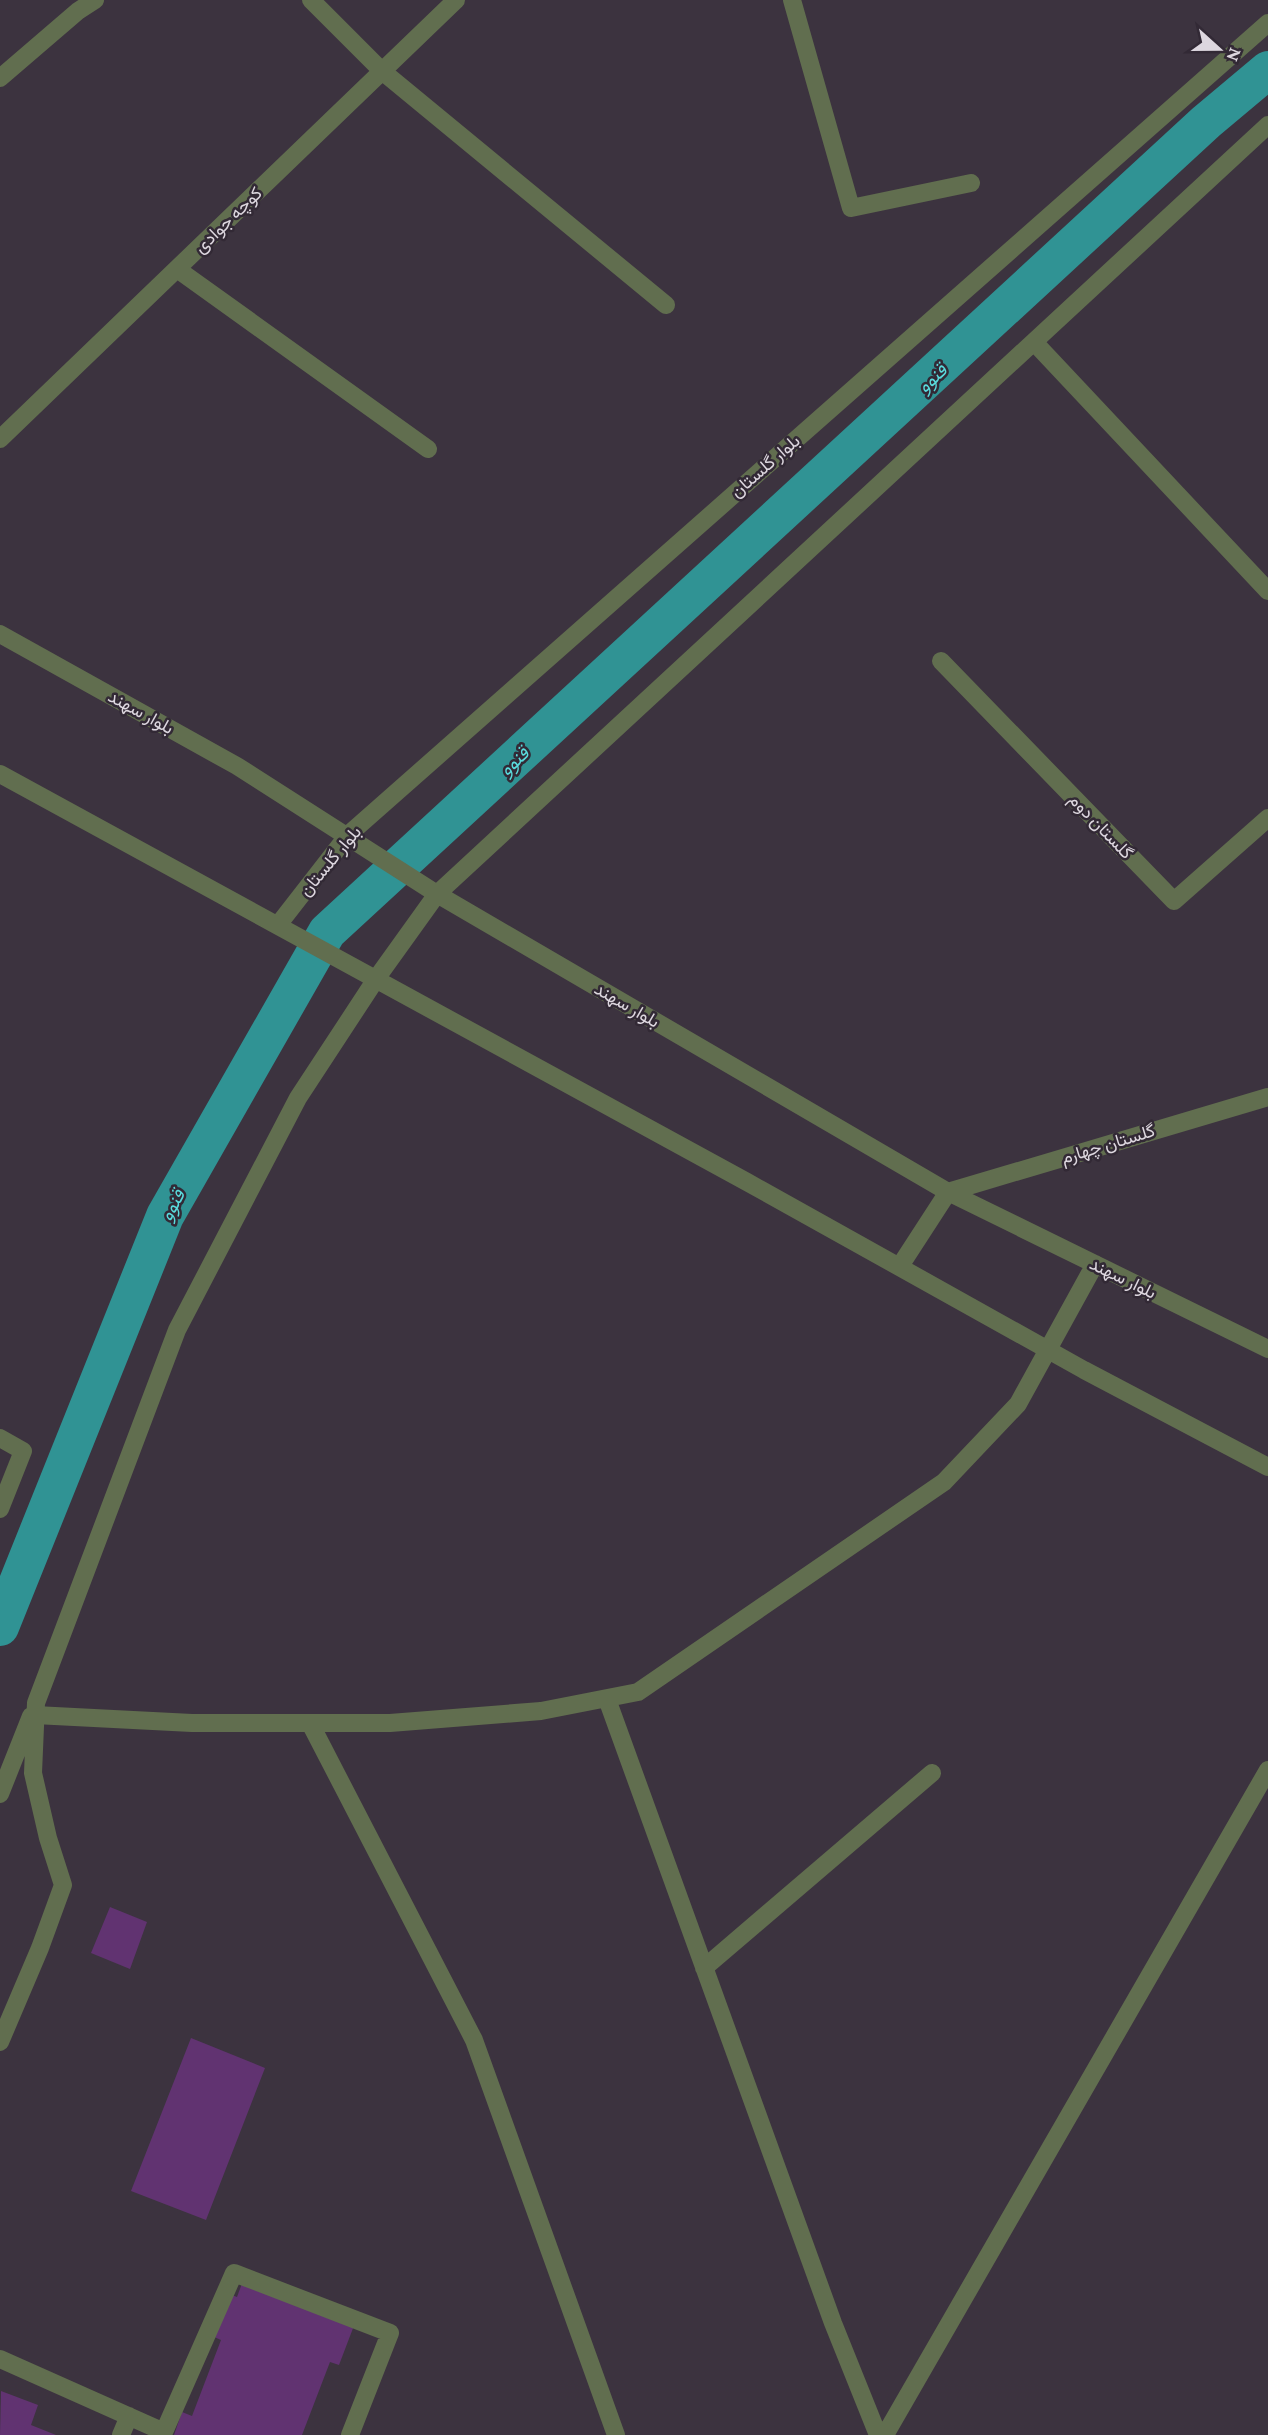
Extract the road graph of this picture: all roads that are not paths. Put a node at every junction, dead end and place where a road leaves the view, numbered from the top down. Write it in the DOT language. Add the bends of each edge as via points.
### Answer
graph roads {
  1 [pos="95,0"];
  2 [pos="311,0"];
  3 [pos="456,0"];
  4 [pos="792,0"];
  5 [pos="1268,23"];
  6 [pos="383,71"];
  7 [pos="0,78"];
  8 [pos="1268,125"];
  9 [pos="971,183"];
  10 [pos="177,269"];
  11 [pos="666,305"];
  12 [pos="1034,342"];
  13 [pos="0,439"];
  14 [pos="428,449"];
  15 [pos="1268,591"];
  16 [pos="0,634"];
  17 [pos="941,661"];
  18 [pos="0,774"];
  19 [pos="1268,818"];
  20 [pos="348,835"];
  21 [pos="437,894"];
  22 [pos="278,925"];
  23 [pos="376,979"];
  24 [pos="1268,1097"];
  25 [pos="948,1192"];
  26 [pos="1095,1264"];
  27 [pos="900,1266"];
  28 [pos="1048,1349"];
  29 [pos="1268,1349"];
  30 [pos="0,1438"];
  31 [pos="1268,1467"];
  32 [pos="0,1509"];
  33 [pos="607,1699"];
  34 [pos="36,1709"];
  35 [pos="310,1723"];
  36 [pos="1268,1770"];
  37 [pos="932,1773"];
  38 [pos="0,1794"];
  39 [pos="704,1968"];
  40 [pos="0,2042"];
  41 [pos="0,2359"];
  42 [pos="129,2416"];
  43 [pos="121,2435"];
  44 [pos="350,2435"];
  45 [pos="616,2435"];
  46 [pos="878,2435"];
  47 [pos="885,2435"];
  1 -- 7 [label="street"];
  2 -- 6 [label="street"];
  3 -- 6 [label="street, کوچه جوادی"];
  4 -- 9 [label="street" via="851,208"];
  5 -- 20 [label="street, بلوار گلستان"];
  6 -- 10 [label="street, کوچه جوادی"];
  6 -- 11 [label="street"];
  8 -- 12 [label="street"];
  10 -- 13 [label="street, کوچه جوادی"];
  10 -- 14 [label="street"];
  12 -- 15 [label="street"];
  12 -- 21 [label="street"];
  16 -- 20 [label="street, بلوار سهند" via="237,766"];
  17 -- 19 [label="street, گلستان دوم" via="1174,901"];
  18 -- 22 [label="street"];
  20 -- 21 [label="street, بلوار سهند"];
  20 -- 22 [label="street, بلوار گلستان"];
  21 -- 23 [label="street"];
  21 -- 25 [label="street, بلوار سهند"];
  22 -- 23 [label="street"];
  23 -- 27 [label="street"];
  23 -- 34 [label="street" via="298,1098 177,1330"];
  24 -- 25 [label="street, گلستان چهارم"];
  25 -- 26 [label="street, بلوار سهند"];
  25 -- 27 [label="street"];
  26 -- 28 [label="street"];
  26 -- 29 [label="street, بلوار سهند"];
  27 -- 28 [label="street"];
  28 -- 31 [label="street"];
  28 -- 33 [label="street" via="1018,1404 944,1482 638,1692"];
  30 -- 32 [label="street" via="23,1451"];
  33 -- 35 [label="street" via="500,1715"];
  33 -- 39 [label="street"];
  34 -- 35 [label="street" via="192,1723"];
  34 -- 38 [label="street"];
  34 -- 40 [label="street" via="33,1773 63,1885"];
  35 -- 45 [label="street" via="474,2040"];
  36 -- 47 [label="street"];
  37 -- 39 [label="street"];
  39 -- 46 [label="street"];
  41 -- 42 [label="street"];
  42 -- 43 [label="street"];
  42 -- 44 [label="street" via="164,2432 234,2273 390,2333"];
}
